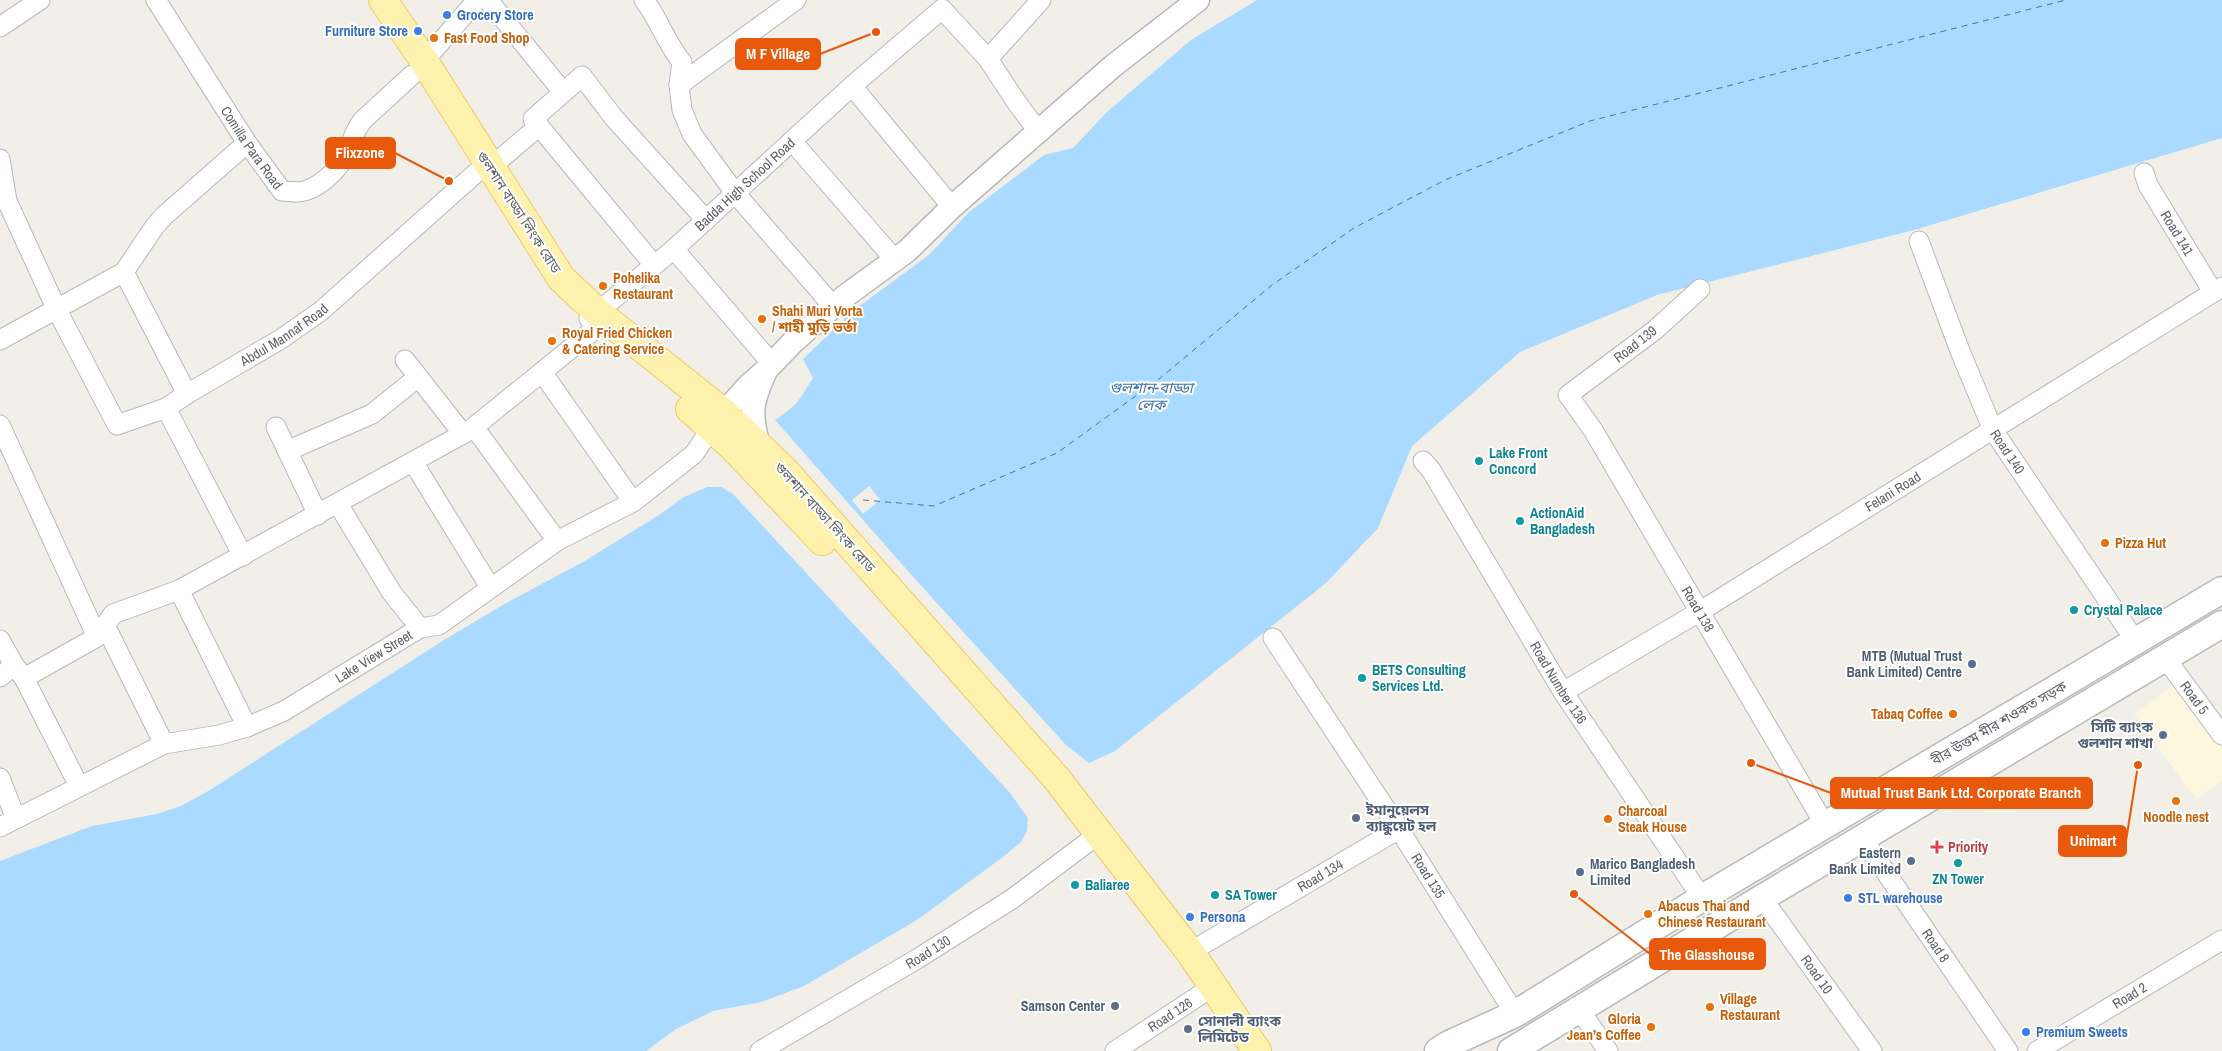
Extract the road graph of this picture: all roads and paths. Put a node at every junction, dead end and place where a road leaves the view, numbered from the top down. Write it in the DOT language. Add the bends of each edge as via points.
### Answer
graph roads {
  1 [pos="40,0"];
  2 [pos="156,0"];
  3 [pos="363,0"];
  4 [pos="382,0"];
  5 [pos="477,0"];
  6 [pos="488,0"];
  7 [pos="644,0"];
  8 [pos="796,0"];
  9 [pos="1198,0"];
  10 [pos="1037,2"];
  11 [pos="941,3"];
  12 [pos="0,27"];
  13 [pos="988,58"];
  14 [pos="418,68"];
  15 [pos="679,85"];
  16 [pos="852,86"];
  17 [pos="563,92"];
  18 [pos="539,126"];
  19 [pos="1038,131"];
  20 [pos="792,141"];
  21 [pos="247,143"];
  22 [pos="0,159"];
  23 [pos="483,170"];
  24 [pos="2144,173"];
  25 [pos="735,193"];
  26 [pos="952,207"];
  27 [pos="706,220"];
  28 [pos="1919,241"];
  29 [pos="674,249"];
  30 [pos="895,260"];
  31 [pos="654,265"];
  32 [pos="124,272"];
  33 [pos="1700,289"];
  34 [pos="2218,290"];
  35 [pos="833,306"];
  36 [pos="57,310"];
  37 [pos="592,321"];
  38 [pos="0,340"];
  39 [pos="404,360"];
  40 [pos="769,367"];
  41 [pos="542,372"];
  42 [pos="418,377"];
  43 [pos="187,394"];
  44 [pos="1568,395"];
  45 [pos="166,408"];
  46 [pos="718,420"];
  47 [pos="0,426"];
  48 [pos="276,427"];
  49 [pos="468,430"];
  50 [pos="1993,430"];
  51 [pos="759,446"];
  52 [pos="287,450"];
  53 [pos="1423,461"];
  54 [pos="413,462"];
  55 [pos="633,502"];
  56 [pos="338,504"];
  57 [pos="318,515"];
  58 [pos="557,541"];
  59 [pos="243,556"];
  60 [pos="490,587"];
  61 [pos="178,590"];
  62 [pos="2222,590"];
  63 [pos="1699,612"];
  64 [pos="2222,624"];
  65 [pos="420,628"];
  66 [pos="101,631"];
  67 [pos="1273,638"];
  68 [pos="0,640"];
  69 [pos="2136,642"];
  70 [pos="2166,658"];
  71 [pos="13,673"];
  72 [pos="1563,692"];
  73 [pos="247,727"];
  74 [pos="2222,735"];
  75 [pos="164,744"];
  76 [pos="0,778"];
  77 [pos="79,786"];
  78 [pos="8,823"];
  79 [pos="1825,825"];
  80 [pos="1398,829"];
  81 [pos="1863,839"];
  82 [pos="1088,842"];
  83 [pos="1702,898"];
  84 [pos="1762,898"];
  85 [pos="2222,940"];
  86 [pos="1190,952"];
  87 [pos="1200,995"];
  88 [pos="1579,1009"];
  89 [pos="1515,1014"];
  90 [pos="1122,1049"];
  91 [pos="760,1051"];
  92 [pos="1238,1051"];
  93 [pos="1257,1051"];
  94 [pos="1438,1051"];
  95 [pos="1511,1051"];
  96 [pos="1608,1051"];
  97 [pos="1872,1051"];
  98 [pos="2008,1051"];
  99 [pos="2037,1051"];
  1 -- 12 [label="street"];
  2 -- 21 [label="street, Comilla Para Road"];
  3 -- 14 [label="main road, গুলশান বাড্ডা লিংক রোড"];
  4 -- 14 [label="main road, গুলশান বাড্ডা লিংক রোড"];
  5 -- 14 [label="street"];
  6 -- 17 [label="street"];
  7 -- 15 [label="street" via="682,62"];
  8 -- 15 [label="street"];
  9 -- 19 [label="street" via="1113,66"];
  10 -- 13 [label="street"];
  11 -- 13 [label="street"];
  11 -- 16 [label="street, Badda High School Road" via="902,43"];
  13 -- 19 [label="street"];
  14 -- 21 [label="street, Comilla Para Road" via="363,120 346,154 315,187 299,192 282,191"];
  14 -- 23 [label="main road, গুলশান বাড্ডা লিংক রোড"];
  15 -- 25 [label="street" via="682,110 692,134"];
  16 -- 20 [label="street, Badda High School Road"];
  16 -- 26 [label="street"];
  17 -- 18 [label="street" via="532,118"];
  17 -- 27 [label="street" via="582,76 614,118"];
  18 -- 23 [label="street, Abdul Mannaf Road"];
  18 -- 31 [label="street"];
  19 -- 26 [label="street"];
  20 -- 25 [label="street, Badda High School Road"];
  20 -- 30 [label="street"];
  21 -- 32 [label="street" via="165,215"];
  22 -- 36 [label="street" via="7,201"];
  23 -- 37 [label="main road, গুলশান বাড্ডা লিংক রোড"];
  23 -- 43 [label="street, Abdul Mannaf Road" via="321,312"];
  24 -- 34 [label="street, Road 141" via="2148,185"];
  25 -- 27 [label="street, Badda High School Road"];
  25 -- 35 [label="street"];
  26 -- 30 [label="street"];
  27 -- 29 [label="street, Badda High School Road"];
  28 -- 50 [label="street, Road 140"];
  29 -- 31 [label="street, Badda High School Road"];
  29 -- 40 [label="street"];
  30 -- 35 [label="street"];
  31 -- 37 [label="street, Badda High School Road"];
  32 -- 36 [label="street"];
  32 -- 43 [label="street"];
  33 -- 44 [label="street, Road 139" via="1655,330"];
  34 -- 50 [label="street, Felani Road"];
  35 -- 40 [label="street"];
  36 -- 38 [label="street"];
  36 -- 45 [label="street, Abdul Mannaf Road" via="117,425"];
  37 -- 41 [label="street, Badda High School Road"];
  37 -- 46 [label="main road, গুলশান বাড্ডা লিংক রোড"];
  39 -- 42 [label="street"];
  40 -- 46 [label="street"];
  40 -- 51 [label="street" via="755,394 751,417"];
  41 -- 49 [label="street, Badda High School Road"];
  41 -- 55 [label="street"];
  42 -- 49 [label="street"];
  42 -- 52 [label="street" via="372,414"];
  43 -- 45 [label="street, Abdul Mannaf Road"];
  44 -- 63 [label="street, Road 138" via="1593,430"];
  45 -- 59 [label="street"];
  46 -- 51 [label="main road, গুলশান বাড্ডা লিংক রোড"];
  46 -- 55 [label="street, Lake View Street" via="694,454"];
  46 -- 82 [label="main road, গুলশান বাড্ডা লিংক রোড" via="775,490 1047,787"];
  47 -- 66 [label="street"];
  48 -- 52 [label="street"];
  49 -- 54 [label="street, Badda High School Road"];
  49 -- 58 [label="street"];
  50 -- 63 [label="street, Felani Road"];
  50 -- 69 [label="street, Road 140"];
  51 -- 86 [label="main road, গুলশান বাড্ডা লিংক রোড" via="784,470 1054,776"];
  52 -- 57 [label="street"];
  53 -- 72 [label="street, Road Number 136"];
  54 -- 56 [label="street, Badda High School Road"];
  54 -- 60 [label="street"];
  55 -- 58 [label="street, Lake View Street"];
  56 -- 57 [label="street, Badda High School Road"];
  56 -- 65 [label="street" via="392,593"];
  57 -- 59 [label="street, Badda High School Road"];
  58 -- 60 [label="street, Lake View Street"];
  59 -- 61 [label="street, Badda High School Road"];
  60 -- 65 [label="street, Lake View Street" via="439,625"];
  61 -- 66 [label="street, Badda High School Road" via="113,614"];
  61 -- 73 [label="street"];
  62 -- 69 [label="main road, বীর উত্তম মীর শওকত সড়ক"];
  63 -- 72 [label="street, Felani Road"];
  63 -- 79 [label="street, Road 138"];
  64 -- 70 [label="main road, বীর উত্তম মীর শওকত সড়ক"];
  65 -- 73 [label="street, Lake View Street" via="284,710"];
  66 -- 71 [label="street, Badda High School Road"];
  66 -- 75 [label="street"];
  67 -- 80 [label="street, Road 135"];
  68 -- 71 [label="street"];
  69 -- 79 [label="main road, বীর উত্তম মীর শওকত সড়ক"];
  70 -- 74 [label="street, Road 5"];
  70 -- 81 [label="main road, বীর উত্তম মীর শওকত সড়ক"];
  71 -- 77 [label="street"];
  72 -- 83 [label="street, Road Number 136"];
  73 -- 75 [label="street, Lake View Street" via="190,742"];
  75 -- 77 [label="street, Lake View Street"];
  76 -- 78 [label="street"];
  77 -- 78 [label="street, Lake View Street"];
  79 -- 81 [label="main road"];
  79 -- 83 [label="main road, বীর উত্তম মীর শওকত সড়ক"];
  80 -- 86 [label="street, Road 134"];
  80 -- 89 [label="street, Road 135"];
  81 -- 84 [label="main road, বীর উত্তম মীর শওকত সড়ক"];
  81 -- 98 [label="street, Road 8"];
  82 -- 87 [label="main road, গুলশান বাড্ডা লিংক রোড"];
  82 -- 91 [label="street, Road 130" via="1012,899"];
  83 -- 89 [label="main road, বীর উত্তম মীর শওকত সড়ক"];
  84 -- 88 [label="main road, বীর উত্তম মীর শওকত সড়ক"];
  84 -- 97 [label="street, Road 10"];
  85 -- 99 [label="street, Road 2"];
  86 -- 93 [label="main road, গুলশান বাড্ডা লিংক রোড"];
  87 -- 90 [label="street, Road 126"];
  87 -- 92 [label="main road, গুলশান বাড্ডা লিংক রোড"];
  88 -- 95 [label="main road, বীর উত্তম মীর শওকত সড়ক"];
  88 -- 96 [label="street"];
  89 -- 94 [label="main road, বীর উত্তম মীর শওকত সড়ক"];
}
